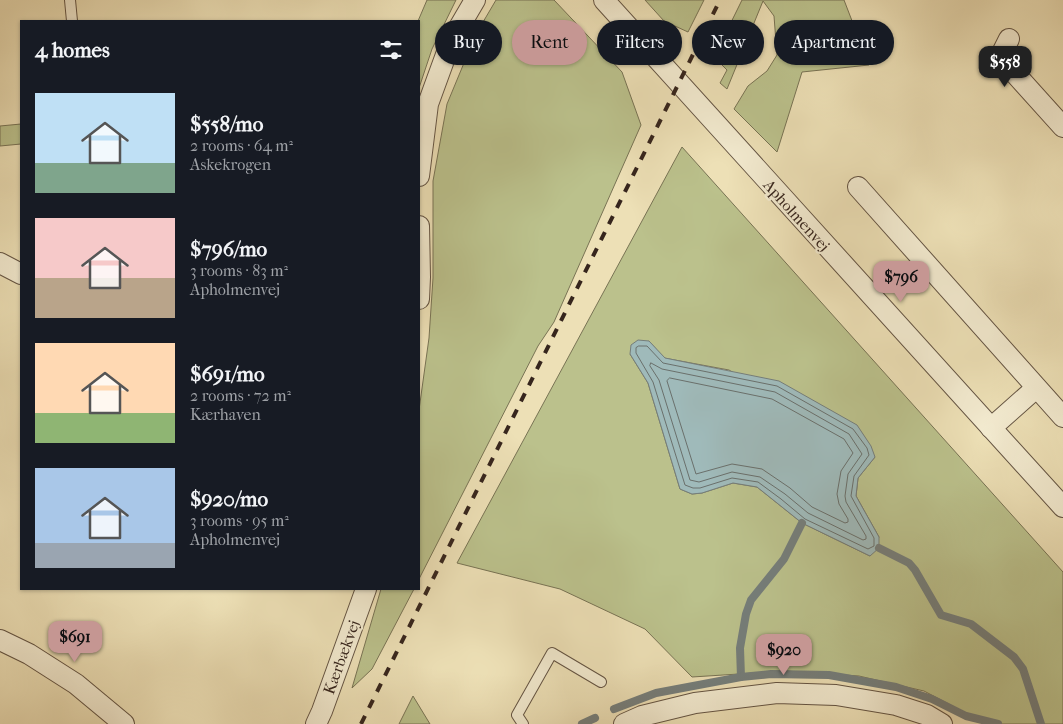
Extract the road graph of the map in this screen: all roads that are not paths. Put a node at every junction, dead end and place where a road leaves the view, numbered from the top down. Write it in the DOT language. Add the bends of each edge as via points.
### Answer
graph roads {
  1 [pos="70,0"];
  2 [pos="475,0"];
  3 [pos="604,0"];
  4 [pos="72,20"];
  5 [pos="1009,39"];
  6 [pos="1063,127"];
  7 [pos="421,136"];
  8 [pos="420,156"];
  9 [pos="858,187"];
  10 [pos="0,263"];
  11 [pos="20,273"];
  12 [pos="1036,388"];
  13 [pos="1063,416"];
  14 [pos="991,428"];
  15 [pos="1063,507"];
  16 [pos="366,590"];
  17 [pos="0,640"];
  18 [pos="601,682"];
  19 [pos="124,724"];
  20 [pos="316,724"];
  21 [pos="523,724"];
  22 [pos="624,724"];
  23 [pos="942,724"];
  1 -- 4 [label="lane"];
  2 -- 7 [label="street" via="450,41 428,104"];
  3 -- 14 [label="street, Apholmenvej"];
  5 -- 6 [label="street" via="1000,57"];
  7 -- 8 [label="street"];
  9 -- 12 [label="street"];
  10 -- 11 [label="street"];
  12 -- 13 [label="street"];
  12 -- 14 [label="street"];
  14 -- 15 [label="street, Apholmenvej"];
  16 -- 20 [label="street, Kærbækvej"];
  17 -- 19 [label="street" via="76,684"];
  18 -- 21 [label="lane" via="552,653 517,715"];
  22 -- 23 [label="street" via="642,716 695,703 777,694 836,695 896,705 927,715"];
}
